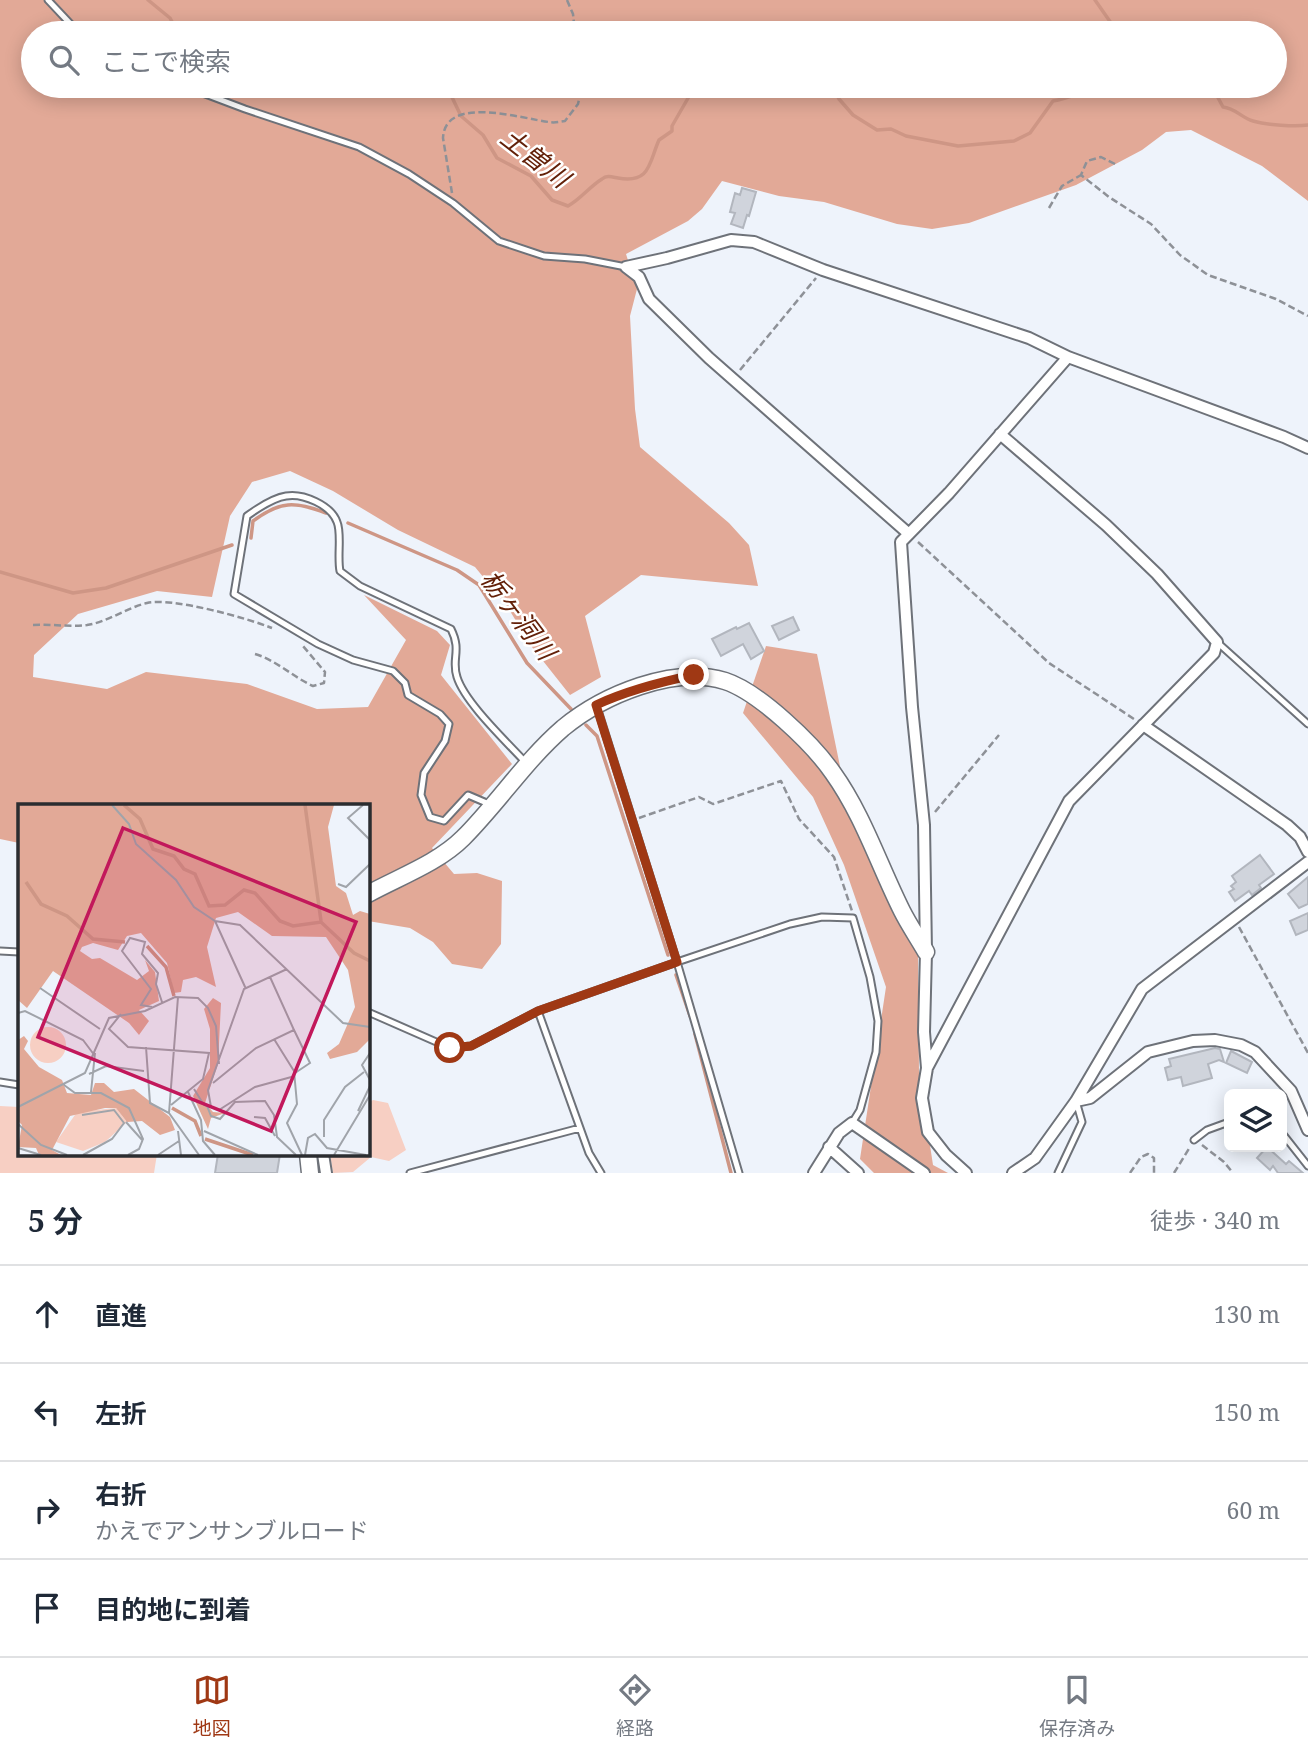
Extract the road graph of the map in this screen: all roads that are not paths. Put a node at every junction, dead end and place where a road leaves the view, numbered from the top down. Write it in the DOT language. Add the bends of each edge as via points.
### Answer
graph roads {
  1 [pos="48,0"];
  2 [pos="68,21"];
  3 [pos="216,98"];
  4 [pos="626,267"];
  5 [pos="1068,357"];
  6 [pos="1000,434"];
  7 [pos="1308,448"];
  8 [pos="909,534"];
  9 [pos="1217,642"];
  10 [pos="596,705"];
  11 [pos="1308,724"];
  12 [pos="1143,725"];
  13 [pos="527,764"];
  14 [pos="492,806"];
  15 [pos="1307,847"];
  16 [pos="1308,862"];
  17 [pos="369,893"];
  18 [pos="0,951"];
  19 [pos="18,952"];
  20 [pos="926,952"];
  21 [pos="677,962"];
  22 [pos="538,1011"];
  23 [pos="369,1012"];
  24 [pos="927,1068"];
  25 [pos="0,1082"];
  26 [pos="18,1085"];
  27 [pos="1076,1101"];
  28 [pos="852,1123"];
  29 [pos="1224,1124"];
  30 [pos="580,1128"];
  31 [pos="1308,1130"];
  32 [pos="1287,1139"];
  33 [pos="1194,1140"];
  34 [pos="829,1146"];
  35 [pos="1308,1166"];
  36 [pos="410,1173"];
  37 [pos="601,1173"];
  38 [pos="739,1173"];
  39 [pos="814,1173"];
  40 [pos="858,1173"];
  41 [pos="924,1173"];
  42 [pos="965,1173"];
  43 [pos="1013,1173"];
  44 [pos="1058,1173"];
  1 -- 2 [label="lane"];
  3 -- 4 [label="lane" via="359,146 453,203 499,241 544,256"];
  4 -- 5 [label="street" via="731,240 754,242 823,270 1028,338"];
  4 -- 8 [label="street" via="639,277 649,299 709,358"];
  5 -- 6 [label="street"];
  5 -- 7 [label="street"];
  6 -- 8 [label="street"];
  6 -- 9 [label="street" via="1107,525"];
  8 -- 20 [label="street" via="901,542 924,825"];
  9 -- 11 [label="lane"];
  9 -- 12 [label="street" via="1214,653"];
  10 -- 13 [label="street" via="561,730"];
  10 -- 20 [label="street" via="624,692 694,675 727,682 764,703 833,773"];
  10 -- 21 [label="lane"];
  12 -- 15 [label="street" via="1287,825"];
  12 -- 24 [label="street" via="1069,801"];
  13 -- 14 [label="street"];
  13 -- 14 [label="lane" via="462,688 456,675 458,642 451,629 360,586 340,571 338,523 328,507 287,495 247,516 234,594 318,644 393,671 405,683 408,695 449,724 445,741 424,773 421,795 430,817 444,821 468,795"];
  14 -- 17 [label="street" via="446,851"];
  16 -- 27 [label="street" via="1142,989"];
  18 -- 19 [label="lane"];
  20 -- 24 [label="street"];
  21 -- 22 [label="lane"];
  21 -- 28 [label="lane" via="790,925 822,917 853,918 878,1021 876,1052"];
  21 -- 38 [label="lane"];
  22 -- 23 [label="lane" via="471,1046 450,1048"];
  22 -- 30 [label="lane"];
  24 -- 42 [label="street" via="922,1098 928,1132"];
  25 -- 26 [label="lane"];
  27 -- 31 [label="street" via="1090,1098 1148,1052 1215,1040 1255,1052 1291,1091"];
  27 -- 43 [label="street" via="1035,1158"];
  27 -- 44 [label="lane" via="1082,1122"];
  28 -- 34 [label="street"];
  28 -- 41 [label="street"];
  29 -- 33 [label="lane"];
  30 -- 36 [label="lane"];
  30 -- 37 [label="lane"];
  32 -- 35 [label="lane"];
  34 -- 39 [label="street"];
  34 -- 40 [label="street"];
}
